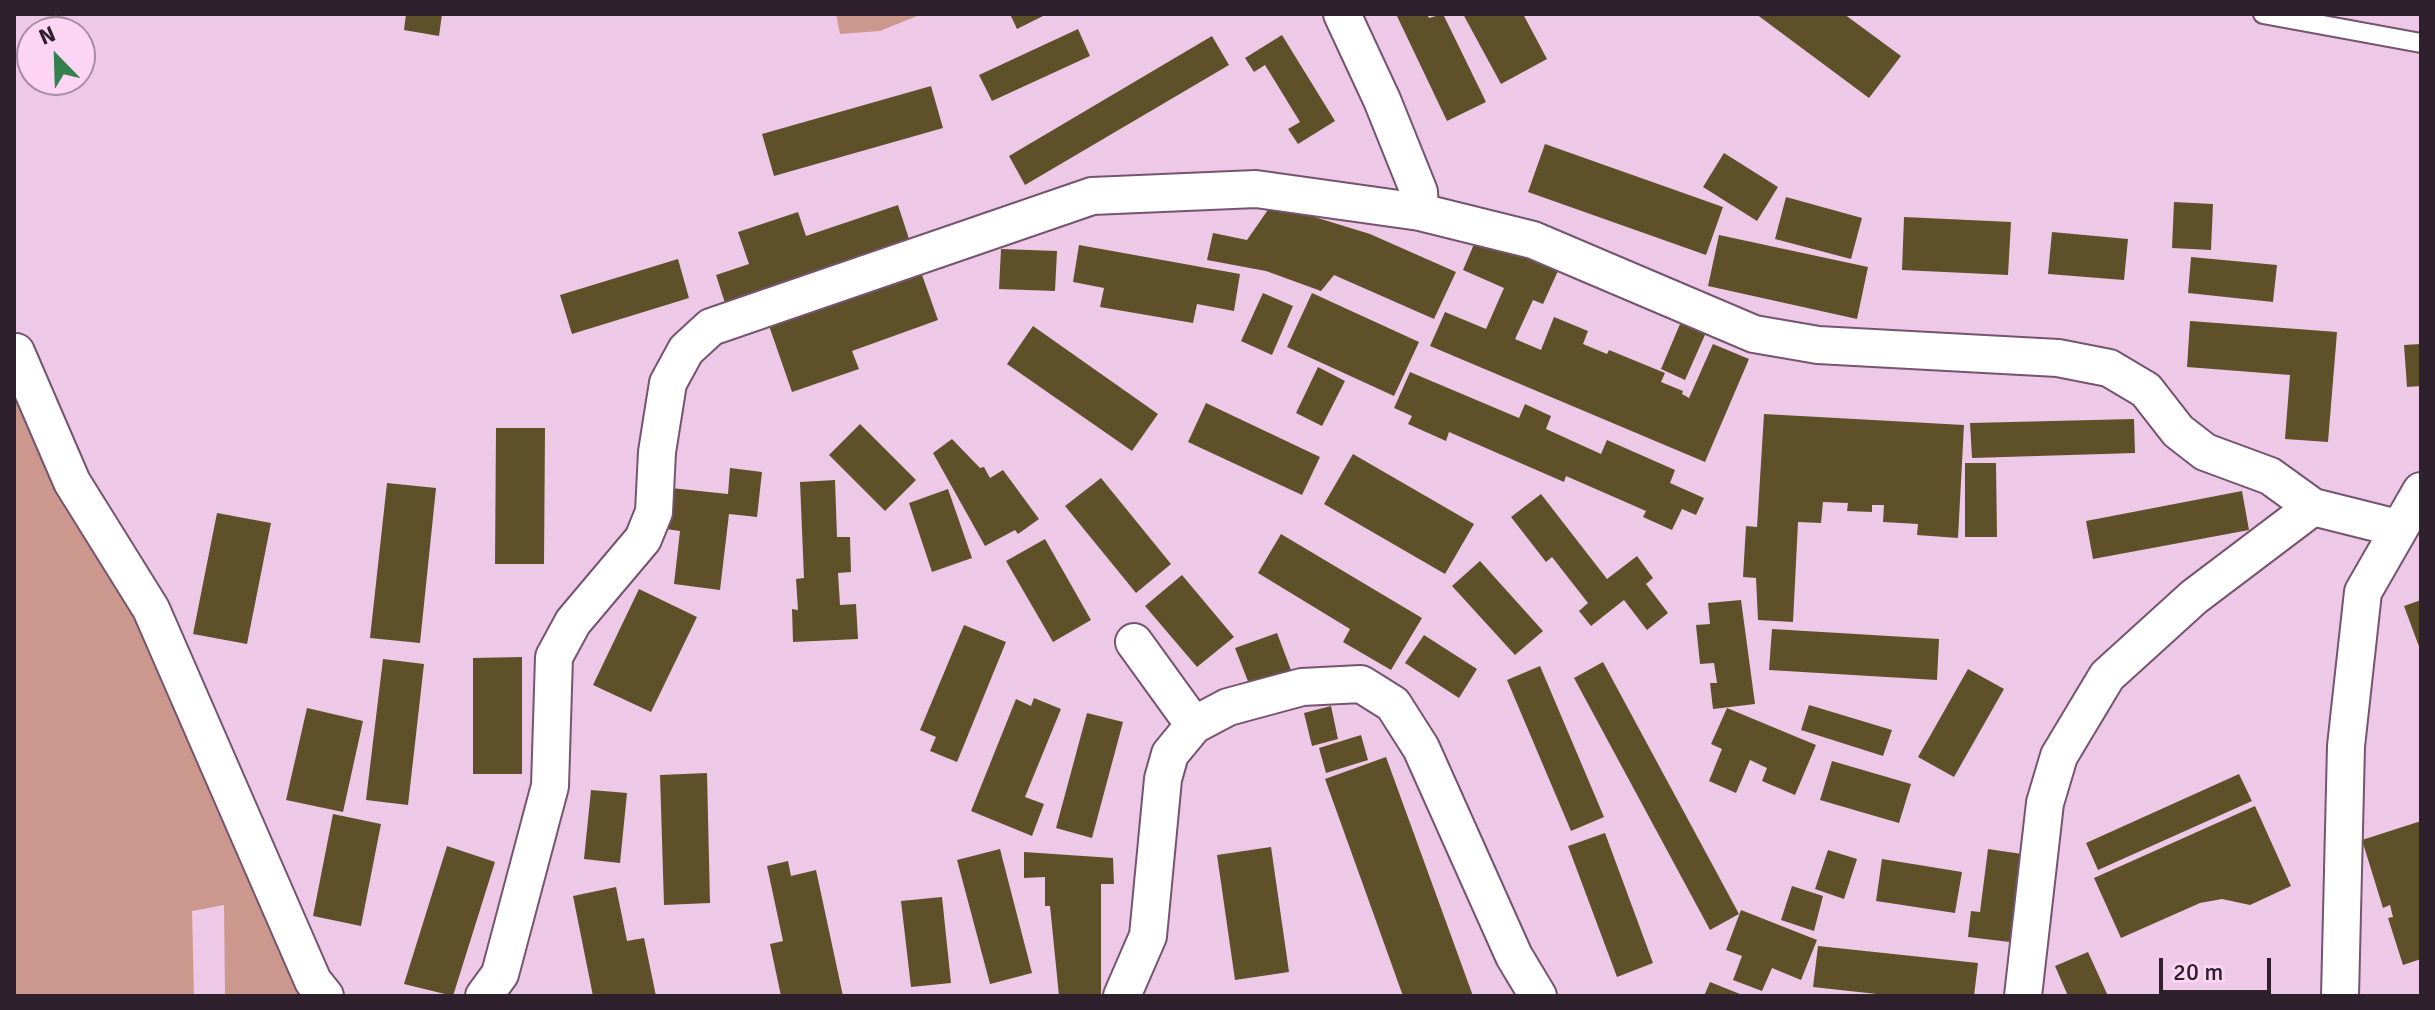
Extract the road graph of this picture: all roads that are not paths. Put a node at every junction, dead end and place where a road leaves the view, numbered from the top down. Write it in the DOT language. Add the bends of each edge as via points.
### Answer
graph roads {
  1 [pos="1342,14"];
  2 [pos="2263,14"];
  3 [pos="2421,43"];
  4 [pos="1420,212"];
  5 [pos="16,352"];
  6 [pos="2421,491"];
  7 [pos="2313,507"];
  8 [pos="2397,528"];
  9 [pos="1134,642"];
  10 [pos="1194,725"];
  11 [pos="325,996"];
  12 [pos="484,996"];
  13 [pos="1122,996"];
  14 [pos="1538,996"];
  15 [pos="2023,996"];
  16 [pos="2340,996"];
  1 -- 4 [label="street" via="1414,178"];
  2 -- 3 [label="lane"];
  4 -- 7 [label="street" via="1533,240 1754,334 1818,345 2058,358 2109,368 2146,390 2178,431 2205,452 2270,476"];
  4 -- 12 [label="street" via="1256,189 1092,196 711,327 686,350 668,383 654,512 643,539 573,622 554,657 550,786 500,974"];
  5 -- 11 [label="street" via="72,482 151,609 313,981"];
  6 -- 8 [label="street"];
  7 -- 8 [label="street"];
  7 -- 15 [label="street" via="2132,651 2107,676 2077,722 2059,756 2045,803"];
  8 -- 16 [label="street" via="2363,592 2346,746"];
  9 -- 10 [label="street"];
  10 -- 13 [label="street" via="1170,754 1163,779 1148,936"];
  10 -- 14 [label="street" via="1228,707 1302,687 1361,684 1393,704 1421,748 1514,956"];
}
